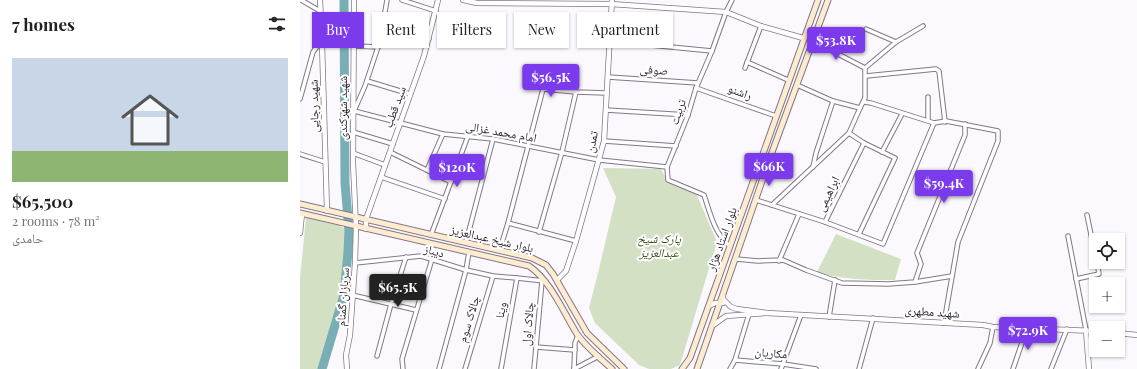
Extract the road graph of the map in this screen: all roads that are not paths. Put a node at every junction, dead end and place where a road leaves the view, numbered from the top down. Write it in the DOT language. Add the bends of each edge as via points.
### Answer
graph roads {
  1 [pos="301,0"];
  2 [pos="320,0"];
  3 [pos="354,0"];
  4 [pos="387,0"];
  5 [pos="402,0"];
  6 [pos="438,0"];
  7 [pos="463,0"];
  8 [pos="732,0"];
  9 [pos="818,0"];
  10 [pos="828,0"];
  11 [pos="612,2"];
  12 [pos="436,10"];
  13 [pos="320,11"];
  14 [pos="354,12"];
  15 [pos="385,12"];
  16 [pos="611,12"];
  17 [pos="726,12"];
  18 [pos="760,26"];
  19 [pos="923,26"];
  20 [pos="866,29"];
  21 [pos="803,38"];
  22 [pos="429,39"];
  23 [pos="813,41"];
  24 [pos="896,42"];
  25 [pos="673,47"];
  26 [pos="316,48"];
  27 [pos="322,48"];
  28 [pos="353,48"];
  29 [pos="378,48"];
  30 [pos="426,48"];
  31 [pos="609,48"];
  32 [pos="712,51"];
  33 [pos="747,62"];
  34 [pos="745,68"];
  35 [pos="865,68"];
  36 [pos="866,76"];
  37 [pos="608,77"];
  38 [pos="788,80"];
  39 [pos="367,81"];
  40 [pos="697,85"];
  41 [pos="797,85"];
  42 [pos="576,92"];
  43 [pos="606,93"];
  44 [pos="410,94"];
  45 [pos="928,97"];
  46 [pos="300,99"];
  47 [pos="833,101"];
  48 [pos="864,102"];
  49 [pos="860,108"];
  50 [pos="606,110"];
  51 [pos="354,111"];
  52 [pos="902,114"];
  53 [pos="688,115"];
  54 [pos="776,116"];
  55 [pos="928,120"];
  56 [pos="400,122"];
  57 [pos="945,122"];
  58 [pos="934,123"];
  59 [pos="965,124"];
  60 [pos="353,132"];
  61 [pos="849,133"];
  62 [pos="443,134"];
  63 [pos="468,136"];
  64 [pos="493,139"];
  65 [pos="604,141"];
  66 [pos="864,143"];
  67 [pos="393,144"];
  68 [pos="676,146"];
  69 [pos="528,147"];
  70 [pos="390,152"];
  71 [pos="562,152"];
  72 [pos="882,152"];
  73 [pos="353,153"];
  74 [pos="300,154"];
  75 [pos="599,160"];
  76 [pos="325,162"];
  77 [pos="385,165"];
  78 [pos="667,167"];
  79 [pos="813,168"];
  80 [pos="427,170"];
  81 [pos="381,177"];
  82 [pos="451,182"];
  83 [pos="445,199"];
  84 [pos="756,200"];
  85 [pos="300,204"];
  86 [pos="772,205"];
  87 [pos="327,211"];
  88 [pos="301,214"];
  89 [pos="799,214"];
  90 [pos="1087,215"];
  91 [pos="351,216"];
  92 [pos="366,219"];
  93 [pos="826,222"];
  94 [pos="508,223"];
  95 [pos="353,226"];
  96 [pos="366,229"];
  97 [pos="539,232"];
  98 [pos="300,233"];
  99 [pos="1091,233"];
  100 [pos="859,234"];
  101 [pos="431,235"];
  102 [pos="1068,236"];
  103 [pos="576,241"];
  104 [pos="466,242"];
  105 [pos="730,246"];
  106 [pos="500,249"];
  107 [pos="469,252"];
  108 [pos="727,256"];
  109 [pos="406,257"];
  110 [pos="432,259"];
  111 [pos="736,259"];
  112 [pos="779,260"];
  113 [pos="355,262"];
  114 [pos="1098,269"];
  115 [pos="466,270"];
  116 [pos="493,276"];
  117 [pos="952,276"];
  118 [pos="517,278"];
  119 [pos="557,280"];
  120 [pos="835,280"];
  121 [pos="1076,280"];
  122 [pos="543,281"];
  123 [pos="915,282"];
  124 [pos="550,289"];
  125 [pos="352,295"];
  126 [pos="723,295"];
  127 [pos="720,303"];
  128 [pos="391,304"];
  129 [pos="709,306"];
  130 [pos="731,307"];
  131 [pos="416,310"];
  132 [pos="767,313"];
  133 [pos="749,314"];
  134 [pos="801,315"];
  135 [pos="830,317"];
  136 [pos="873,318"];
  137 [pos="703,323"];
  138 [pos="944,323"];
  139 [pos="712,326"];
  140 [pos="993,327"];
  141 [pos="1027,328"];
  142 [pos="1067,329"];
  143 [pos="1086,330"];
  144 [pos="1089,330"];
  145 [pos="578,334"];
  146 [pos="1125,334"];
  147 [pos="1137,335"];
  148 [pos="536,348"];
  149 [pos="575,350"];
  150 [pos="377,356"];
  151 [pos="599,356"];
  152 [pos="735,360"];
  153 [pos="783,364"];
  154 [pos="347,369"];
  155 [pos="402,369"];
  156 [pos="439,369"];
  157 [pos="465,369"];
  158 [pos="501,369"];
  159 [pos="534,369"];
  160 [pos="574,369"];
  161 [pos="612,369"];
  162 [pos="624,369"];
  163 [pos="682,369"];
  164 [pos="697,369"];
  165 [pos="730,369"];
  166 [pos="781,369"];
  167 [pos="816,369"];
  168 [pos="859,369"];
  169 [pos="978,369"];
  170 [pos="1013,369"];
  171 [pos="1051,369"];
  172 [pos="1089,369"];
  1 -- 13 [label="street"];
  2 -- 13 [label="street, شهید رجایی"];
  3 -- 14 [label="street, شهید شهرکندی"];
  4 -- 15 [label="street"];
  5 -- 12 [label="street"];
  6 -- 12 [label="street, سید قطب"];
  7 -- 11 [label="street" via="477,3"];
  8 -- 17 [label="street, تربیت"];
  9 -- 21 [label="main road, بلوار استاد هژار"];
  10 -- 23 [label="main road, بلوار استاد هژار"];
  11 -- 16 [label="street, تمدن"];
  11 -- 17 [label="street"];
  12 -- 22 [label="street, سید قطب"];
  17 -- 18 [label="street"];
  17 -- 32 [label="street, تربیت"];
  18 -- 21 [label="street"];
  18 -- 33 [label="street"];
  19 -- 24 [label="street"];
  20 -- 24 [label="street"];
  21 -- 23 [label="main road"];
  21 -- 38 [label="main road, بلوار استاد هژار"];
  23 -- 35 [label="street"];
  23 -- 41 [label="main road, بلوار استاد هژار"];
  24 -- 35 [label="street"];
  25 -- 32 [label="street"];
  26 -- 46 [label="street"];
  27 -- 76 [label="street, شهید رجایی"];
  28 -- 51 [label="street, شهید شهرکندی"];
  29 -- 39 [label="street"];
  30 -- 44 [label="street, سید قطب"];
  31 -- 37 [label="street, تمدن"];
  32 -- 40 [label="street, تربیت"];
  33 -- 34 [label="street"];
  33 -- 38 [label="street"];
  35 -- 36 [label="street"];
  36 -- 48 [label="street"];
  36 -- 57 [label="street" via="936,69 940,71"];
  37 -- 40 [label="street, صوفی"];
  37 -- 43 [label="street, تمدن"];
  38 -- 54 [label="main road, بلوار استاد هژار"];
  39 -- 44 [label="street"];
  39 -- 51 [label="street"];
  40 -- 53 [label="street, تربیت"];
  40 -- 54 [label="street, راشنو"];
  41 -- 47 [label="street"];
  41 -- 84 [label="main road, بلوار استاد هژار"];
  42 -- 43 [label="street"];
  42 -- 69 [label="street" via="543,89"];
  42 -- 71 [label="street"];
  43 -- 50 [label="street, تمدن"];
  44 -- 56 [label="street, سید قطب"];
  45 -- 55 [label="street"];
  47 -- 49 [label="street"];
  47 -- 79 [label="street"];
  48 -- 49 [label="street"];
  48 -- 52 [label="street"];
  49 -- 61 [label="street"];
  50 -- 53 [label="street"];
  50 -- 65 [label="street, تمدن"];
  51 -- 56 [label="street, امام محمد غزالی"];
  51 -- 60 [label="street, شهید شهرکندی"];
  52 -- 55 [label="street"];
  52 -- 72 [label="street"];
  53 -- 68 [label="street, تربیت"];
  54 -- 105 [label="main road, بلوار استاد هژار"];
  55 -- 58 [label="street"];
  56 -- 62 [label="street, امام محمد غزالی"];
  56 -- 67 [label="street, سید قطب"];
  57 -- 58 [label="street"];
  57 -- 59 [label="street"];
  58 -- 100 [label="street, ابراهیمی" via="883,244"];
  59 -- 117 [label="street" via="998,130 998,141 958,242"];
  59 -- 123 [label="street" via="965,135 917,253 921,264"];
  60 -- 67 [label="street"];
  60 -- 73 [label="street, شهید شهرکندی"];
  61 -- 66 [label="street"];
  61 -- 79 [label="street"];
  62 -- 63 [label="street, امام محمد غزالی"];
  62 -- 80 [label="street"];
  63 -- 64 [label="street, امام محمد غزالی"];
  63 -- 82 [label="street"];
  64 -- 69 [label="street, امام محمد غزالی"];
  64 -- 104 [label="street"];
  65 -- 68 [label="street"];
  65 -- 75 [label="street, تمدن"];
  66 -- 72 [label="street"];
  66 -- 93 [label="street, ابراهیمی"];
  67 -- 70 [label="street, سید قطب"];
  68 -- 78 [label="street, تربیت"];
  69 -- 71 [label="street, امام محمد غزالی"];
  69 -- 94 [label="street"];
  70 -- 77 [label="street, سید قطب"];
  70 -- 80 [label="street"];
  71 -- 75 [label="street, امام محمد غزالی"];
  71 -- 97 [label="street"];
  72 -- 100 [label="street" via="895,158"];
  73 -- 77 [label="street"];
  73 -- 91 [label="street, شهید شهرکندی"];
  74 -- 76 [label="street"];
  75 -- 78 [label="street"];
  75 -- 103 [label="street, تمدن"];
  76 -- 87 [label="street, شهید رجایی"];
  77 -- 81 [label="street, سید قطب"];
  78 -- 105 [label="street" via="668,180 704,196 716,230"];
  79 -- 86 [label="street"];
  80 -- 82 [label="street"];
  81 -- 83 [label="street"];
  81 -- 92 [label="street, سید قطب"];
  82 -- 83 [label="street"];
  83 -- 101 [label="street"];
  84 -- 86 [label="street"];
  84 -- 111 [label="main road, بلوار استاد هژار"];
  85 -- 87 [label="main road, بلوار شیخ عبدالعزیز"];
  86 -- 89 [label="street"];
  87 -- 91 [label="main road, بلوار شیخ عبدالعزیز"];
  88 -- 95 [label="main road, بلوار شیخ عبدالعزیز"];
  88 -- 98 [label="street"];
  89 -- 93 [label="street"];
  89 -- 112 [label="street"];
  90 -- 99 [label="street"];
  91 -- 92 [label="main road, بلوار شیخ عبدالعزیز"];
  91 -- 95 [label="street, شهید شهرکندی"];
  92 -- 96 [label="street, سید قطب"];
  92 -- 101 [label="main road, بلوار شیخ عبدالعزیز"];
  93 -- 100 [label="street, ابراهیمی"];
  94 -- 97 [label="street"];
  94 -- 106 [label="street"];
  95 -- 96 [label="main road, بلوار شیخ عبدالعزیز"];
  95 -- 113 [label="street, سربازان گمنام"];
  96 -- 107 [label="main road, بلوار شیخ عبدالعزیز"];
  97 -- 103 [label="street"];
  101 -- 104 [label="main road, بلوار شیخ عبدالعزیز"];
  102 -- 121 [label="street"];
  103 -- 119 [label="street, تمدن" via="566,271"];
  104 -- 106 [label="main road, بلوار شیخ عبدالعزیز"];
  105 -- 108 [label="main road, بلوار استاد هژار"];
  106 -- 119 [label="main road, بلوار شیخ عبدالعزیز" via="542,262"];
  107 -- 115 [label="street"];
  107 -- 122 [label="main road, بلوار شیخ عبدالعزیز" via="529,266"];
  108 -- 111 [label="main road"];
  108 -- 129 [label="main road, بلوار استاد هژار"];
  109 -- 110 [label="street, دیباز" via="421,256"];
  109 -- 113 [label="street, دیباز"];
  109 -- 128 [label="street"];
  110 -- 115 [label="street, دیباز"];
  110 -- 131 [label="street"];
  111 -- 112 [label="street"];
  111 -- 126 [label="main road, بلوار استاد هژار"];
  112 -- 120 [label="street"];
  113 -- 125 [label="street, سربازان گمنام"];
  114 -- 121 [label="street" via="1099,274"];
  115 -- 116 [label="street, دیباز"];
  115 -- 156 [label="street"];
  116 -- 118 [label="street"];
  116 -- 157 [label="street, چالاک سوم"];
  117 -- 123 [label="street"];
  117 -- 138 [label="street"];
  118 -- 122 [label="street"];
  118 -- 158 [label="street, وینا"];
  119 -- 124 [label="main road"];
  119 -- 162 [label="main road, بلوار شیخ عبدالعزیز" via="587,333"];
  120 -- 123 [label="street" via="888,284"];
  120 -- 135 [label="street"];
  121 -- 143 [label="street"];
  122 -- 124 [label="main road, بلوار شیخ عبدالعزیز"];
  122 -- 148 [label="street, چالاک اول"];
  124 -- 145 [label="main road, بلوار شیخ عبدالعزیز"];
  125 -- 128 [label="street"];
  125 -- 154 [label="street, سربازان گمنام"];
  126 -- 127 [label="main road, بلوار استاد هژار"];
  126 -- 130 [label="street" via="723,299"];
  127 -- 129 [label="street"];
  127 -- 130 [label="street" via="726,302"];
  127 -- 139 [label="main road, بلوار استاد هژار"];
  128 -- 131 [label="street"];
  128 -- 150 [label="street"];
  129 -- 137 [label="main road, بلوار استاد هژار"];
  130 -- 132 [label="street"];
  131 -- 155 [label="street" via="402,359"];
  132 -- 133 [label="street"];
  132 -- 134 [label="street, شهید مطهری"];
  133 -- 139 [label="street" via="726,316"];
  133 -- 152 [label="street"];
  134 -- 135 [label="street, شهید مطهری"];
  134 -- 153 [label="street"];
  135 -- 136 [label="street, شهید مطهری"];
  136 -- 138 [label="street, شهید مطهری"];
  136 -- 168 [label="street"];
  137 -- 139 [label="main road"];
  137 -- 163 [label="main road, بلوار استاد هژار" via="690,358"];
  138 -- 140 [label="street, شهید مطهری"];
  139 -- 164 [label="main road, بلوار استاد هژار"];
  140 -- 141 [label="street, شهید مطهری"];
  140 -- 169 [label="street" via="990,343"];
  141 -- 142 [label="street, شهید مطهری"];
  141 -- 170 [label="street"];
  142 -- 143 [label="street, شهید مطهری"];
  142 -- 171 [label="street"];
  143 -- 144 [label="street, شهید مطهری"];
  143 -- 172 [label="street"];
  145 -- 149 [label="street"];
  145 -- 151 [label="main road, بلوار شیخ عبدالعزیز"];
  146 -- 147 [label="street"];
  148 -- 149 [label="street"];
  148 -- 159 [label="street, چالاک اول"];
  149 -- 160 [label="street"];
  151 -- 160 [label="street"];
  151 -- 161 [label="main road, بلوار شیخ عبدالعزیز"];
  152 -- 153 [label="street, مکاریان"];
  152 -- 165 [label="street"];
  153 -- 166 [label="street"];
  153 -- 167 [label="street, مکاریان"];
}
